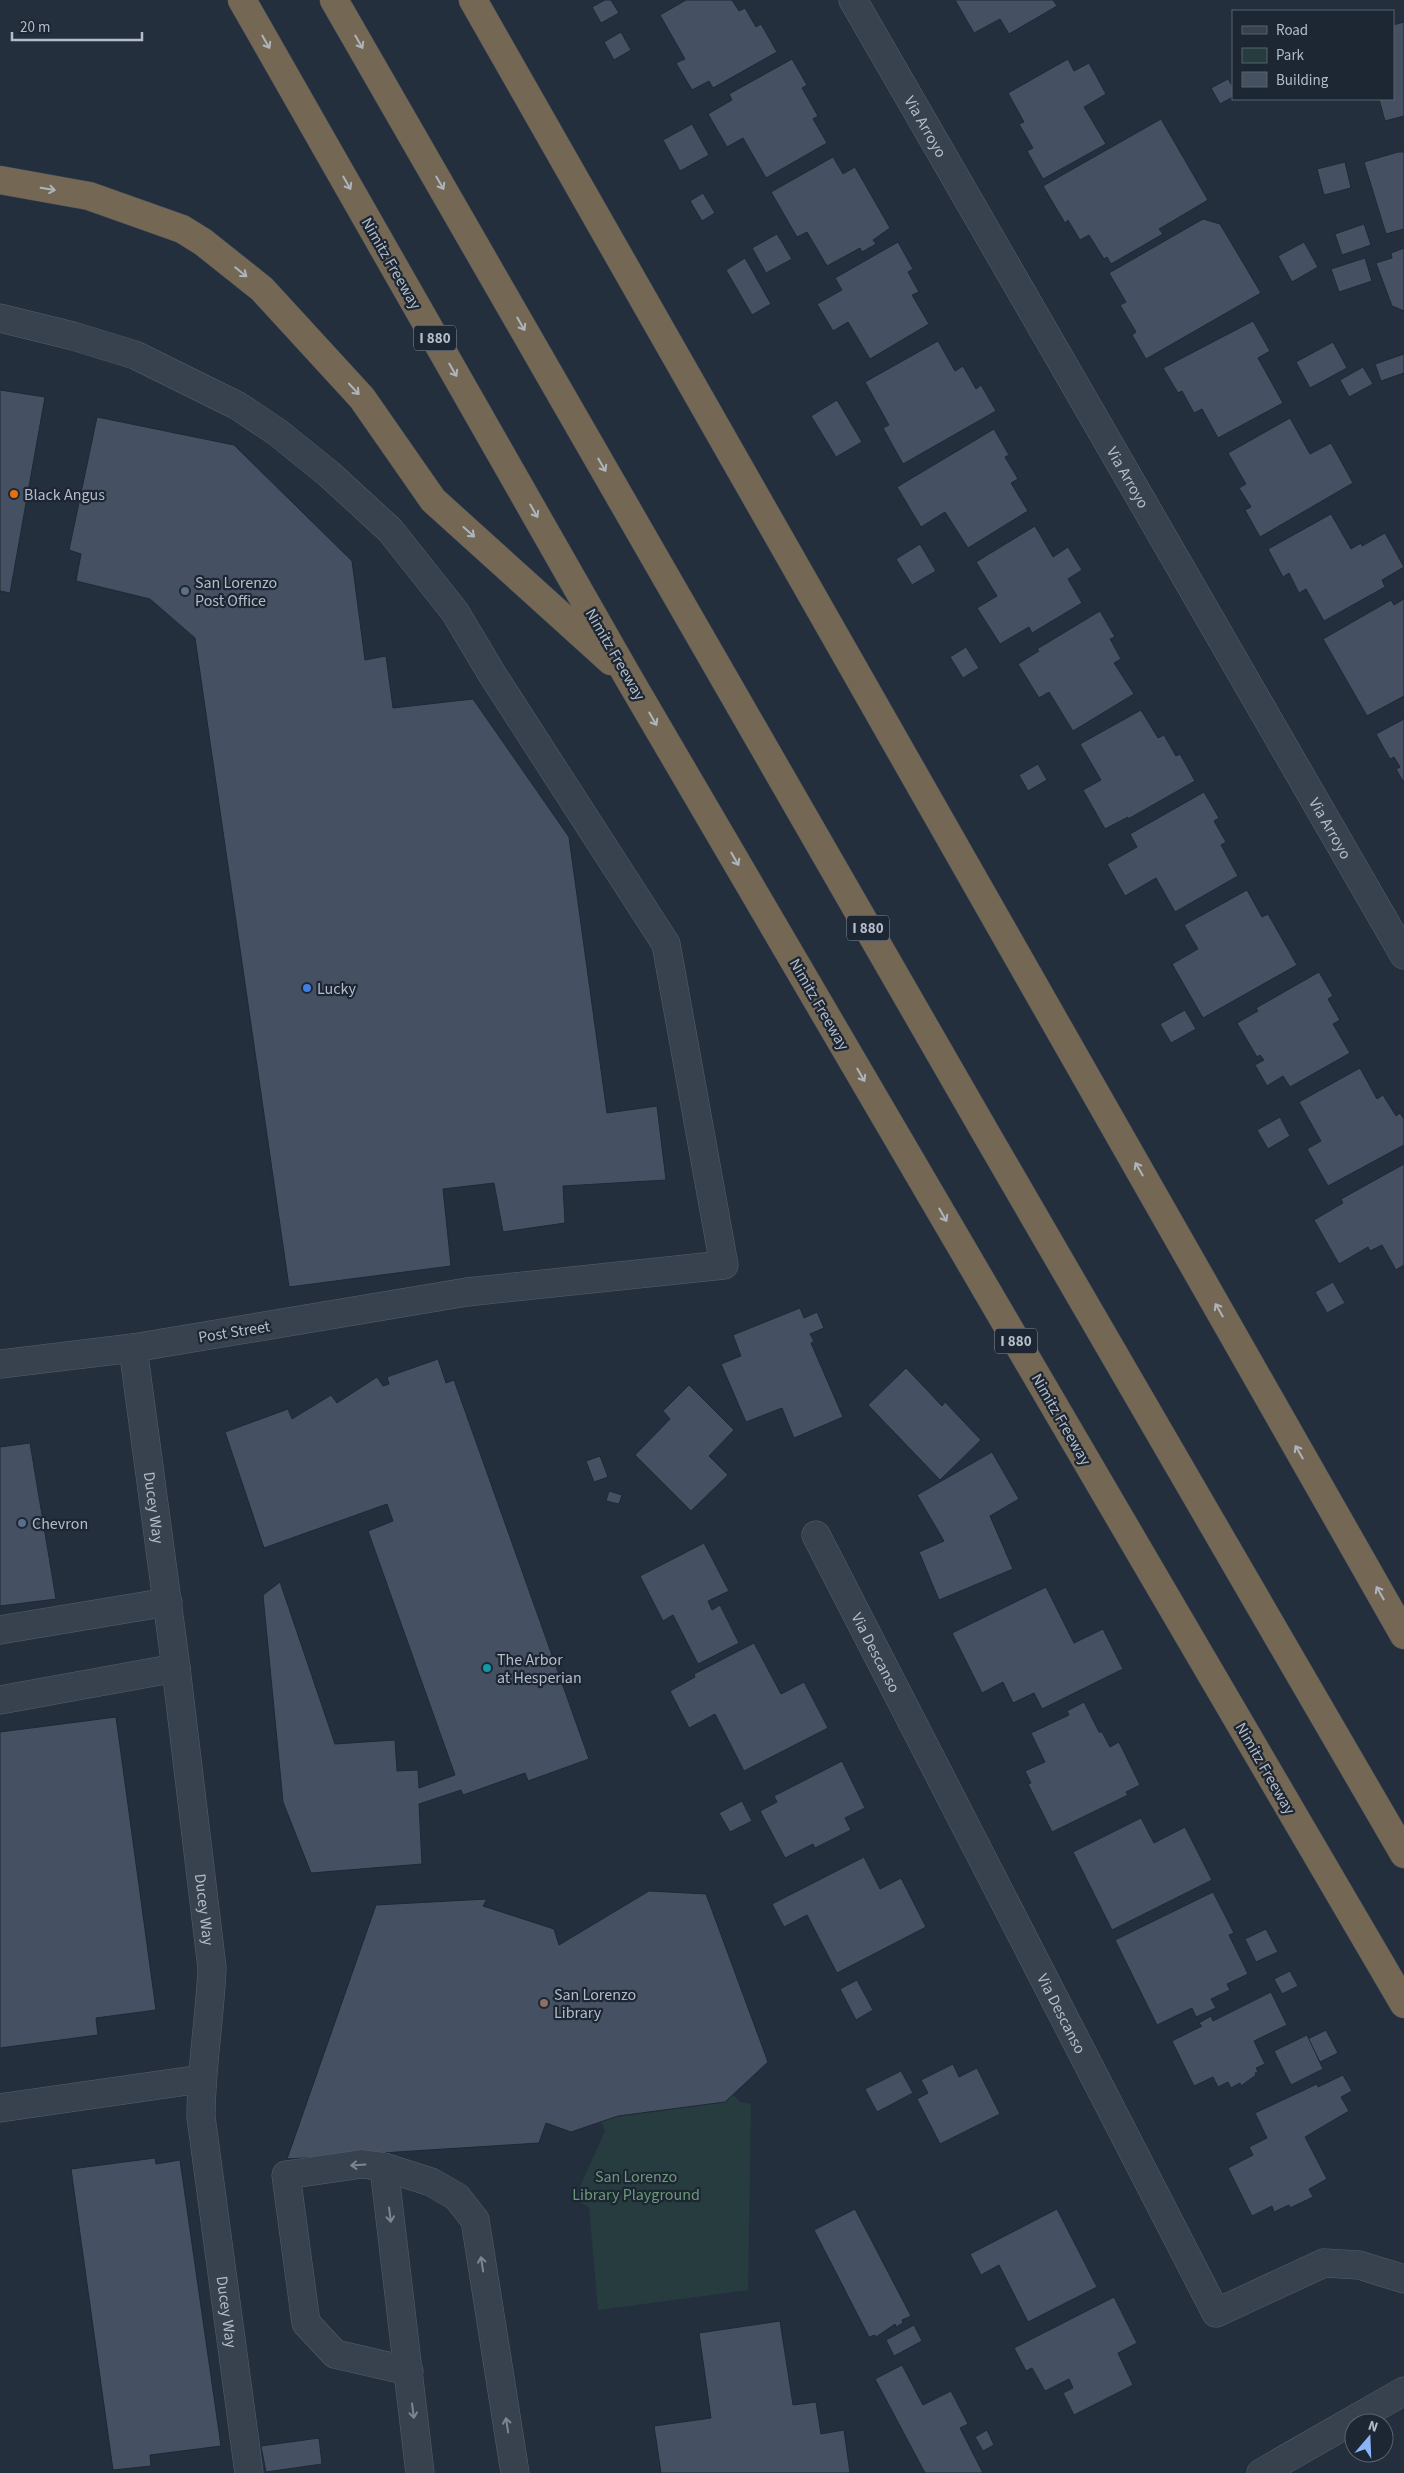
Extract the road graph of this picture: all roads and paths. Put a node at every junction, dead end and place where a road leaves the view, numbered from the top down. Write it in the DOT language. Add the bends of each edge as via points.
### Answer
graph roads {
  1 [pos="242,0"];
  2 [pos="334,0"];
  3 [pos="473,0"];
  4 [pos="853,0"];
  5 [pos="0,180"];
  6 [pos="0,318"];
  7 [pos="628,677"];
  8 [pos="1404,955"];
  9 [pos="133,1348"];
  10 [pos="0,1364"];
  11 [pos="816,1535"];
  12 [pos="168,1602"];
  13 [pos="0,1630"];
  14 [pos="1404,1635"];
  15 [pos="176,1668"];
  16 [pos="0,1700"];
  17 [pos="1404,1854"];
  18 [pos="1404,2004"];
  19 [pos="201,2079"];
  20 [pos="0,2108"];
  21 [pos="384,2167"];
  22 [pos="1404,2279"];
  23 [pos="408,2371"];
  24 [pos="1404,2391"];
  25 [pos="249,2473"];
  26 [pos="420,2473"];
  27 [pos="515,2473"];
  28 [pos="1261,2473"];
  1 -- 7 [label="highway, Nimitz Freeway / I 880, one-way"];
  2 -- 17 [label="highway, I 880, one-way"];
  14 -- 3 [label="highway, one-way"];
  4 -- 8 [label="street, Via Arroyo"];
  5 -- 7 [label="highway, one-way" via="89,196 182,229 204,242 262,290 362,398 433,500"];
  6 -- 9 [label="street, Post Street" via="135,355 238,406 307,456 390,530 455,612 666,944 724,1266 467,1292"];
  7 -- 18 [label="highway, Nimitz Freeway / I 880, one-way"];
  9 -- 10 [label="street, Post Street"];
  9 -- 12 [label="street, Ducey Way"];
  11 -- 22 [label="street, Via Descanso" via="1216,2313 1324,2263 1359,2265"];
  12 -- 13 [label="street"];
  12 -- 15 [label="street, Ducey Way"];
  15 -- 16 [label="street"];
  15 -- 19 [label="street, Ducey Way" via="212,1968"];
  19 -- 20 [label="street"];
  19 -- 25 [label="street, Ducey Way" via="205,2154"];
  21 -- 23 [label="street, one-way"];
  21 -- 23 [label="street, one-way" via="362,2164 286,2175 306,2323 335,2354"];
  27 -- 21 [label="street, one-way" via="475,2220 457,2197 431,2182"];
  23 -- 26 [label="street, one-way"];
  24 -- 28 [label="street"];
}
